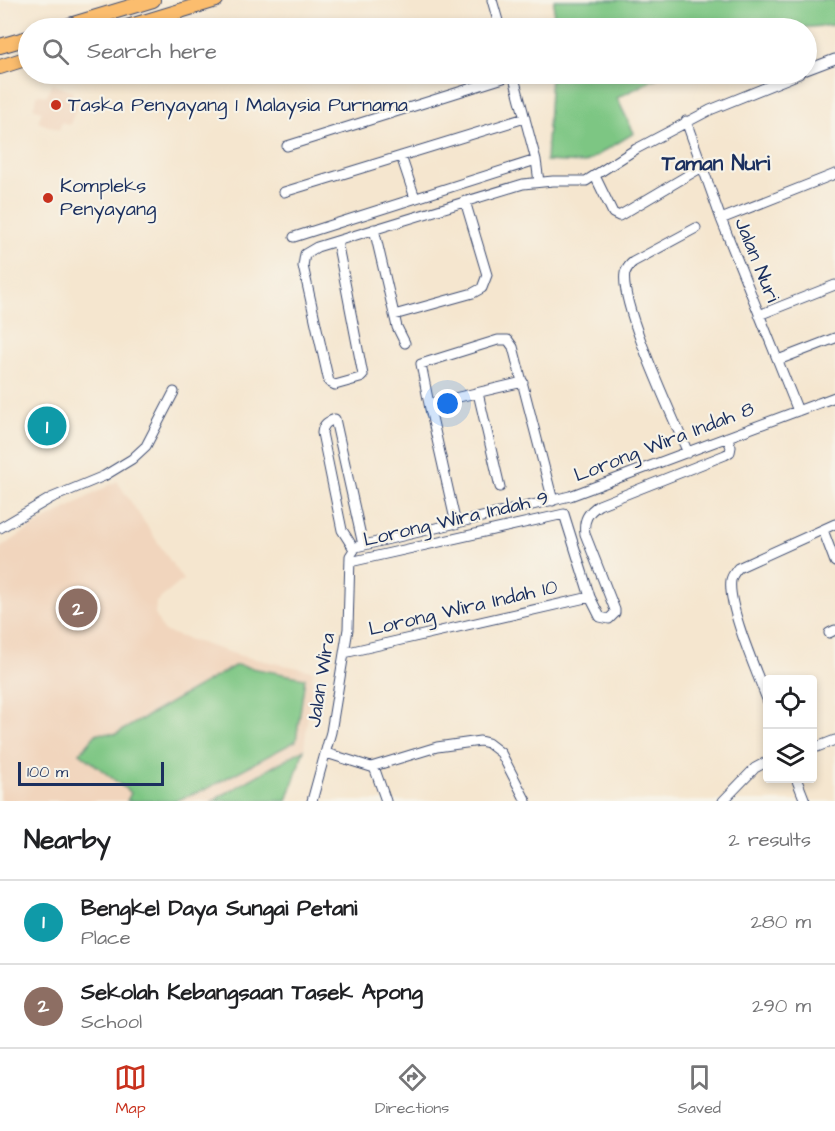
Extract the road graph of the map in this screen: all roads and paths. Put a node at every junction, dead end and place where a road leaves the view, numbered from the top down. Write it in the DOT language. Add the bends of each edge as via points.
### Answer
graph roads {
  1 [pos="153,0"];
  2 [pos="216,0"];
  3 [pos="492,0"];
  4 [pos="93,18"];
  5 [pos="157,18"];
  6 [pos="497,18"];
  7 [pos="18,41"];
  8 [pos="0,46"];
  9 [pos="835,59"];
  10 [pos="18,61"];
  11 [pos="817,66"];
  12 [pos="0,67"];
  13 [pos="481,84"];
  14 [pos="516,84"];
  15 [pos="774,84"];
  16 [pos="525,118"];
  17 [pos="686,122"];
  18 [pos="286,146"];
  19 [pos="401,156"];
  20 [pos="536,160"];
  21 [pos="702,167"];
  22 [pos="835,174"];
  23 [pos="595,176"];
  24 [pos="538,182"];
  25 [pos="284,192"];
  26 [pos="415,198"];
  27 [pos="465,201"];
  28 [pos="721,219"];
  29 [pos="696,228"];
  30 [pos="374,229"];
  31 [pos="294,237"];
  32 [pos="337,241"];
  33 [pos="835,285"];
  34 [pos="394,315"];
  35 [pos="759,315"];
  36 [pos="835,338"];
  37 [pos="405,343"];
  38 [pos="778,360"];
  39 [pos="523,382"];
  40 [pos="174,392"];
  41 [pos="478,393"];
  42 [pos="835,398"];
  43 [pos="429,404"];
  44 [pos="798,411"];
  45 [pos="727,437"];
  46 [pos="688,453"];
  47 [pos="500,488"];
  48 [pos="557,500"];
  49 [pos="564,514"];
  50 [pos="456,524"];
  51 [pos="835,524"];
  52 [pos="0,528"];
  53 [pos="823,530"];
  54 [pos="358,547"];
  55 [pos="350,562"];
  56 [pos="835,562"];
  57 [pos="590,597"];
  58 [pos="344,653"];
  59 [pos="763,689"];
  60 [pos="835,740"];
  61 [pos="817,747"];
  62 [pos="326,753"];
  63 [pos="763,764"];
  64 [pos="374,767"];
  65 [pos="798,783"];
  66 [pos="312,801"];
  67 [pos="386,801"];
  68 [pos="526,801"];
  69 [pos="723,801"];
  70 [pos="805,801"];
  1 -- 4 [label="main road"];
  2 -- 5 [label="main road"];
  3 -- 6 [label="street"];
  7 -- 8 [label="main road"];
  9 -- 11 [label="street"];
  10 -- 12 [label="main road"];
  13 -- 18 [label="street"];
  14 -- 16 [label="street"];
  15 -- 17 [label="street"];
  16 -- 19 [label="street"];
  16 -- 20 [label="street"];
  17 -- 21 [label="street, Jalan Nuri"];
  17 -- 23 [label="street"];
  19 -- 25 [label="street"];
  19 -- 26 [label="street"];
  20 -- 24 [label="street"];
  20 -- 26 [label="street"];
  21 -- 23 [label="street" via="619,216 613,213"];
  21 -- 28 [label="street, Jalan Nuri"];
  22 -- 28 [label="street"];
  23 -- 24 [label="street" via="580,182"];
  24 -- 27 [label="street"];
  26 -- 31 [label="street"];
  27 -- 30 [label="street"];
  27 -- 34 [label="street" via="487,275 484,284 473,293"];
  28 -- 35 [label="street, Jalan Nuri"];
  29 -- 46 [label="street" via="633,262 625,278 637,330"];
  30 -- 32 [label="street"];
  30 -- 34 [label="street"];
  32 -- 32 [label="street" via="363,375 335,385 329,382 303,259 309,250"];
  33 -- 35 [label="street"];
  34 -- 37 [label="street"];
  35 -- 38 [label="street, Jalan Nuri"];
  36 -- 38 [label="street"];
  38 -- 44 [label="street, Jalan Nuri"];
  39 -- 41 [label="street"];
  39 -- 43 [label="street" via="510,342 498,340 421,364"];
  39 -- 48 [label="street"];
  40 -- 52 [label="street" via="146,446 132,459"];
  41 -- 43 [label="street"];
  41 -- 47 [label="street"];
  42 -- 44 [label="street, Lorong Wira Indah 8"];
  43 -- 50 [label="street"];
  44 -- 45 [label="street, Lorong Wira Indah 8"];
  45 -- 46 [label="street, Lorong Wira Indah 8"];
  45 -- 57 [label="street, Lorong Wira Indah 9" via="731,447 725,455 599,504 587,515 585,534 615,613 609,619 600,617"];
  46 -- 48 [label="street, Lorong Wira Indah 8"];
  48 -- 49 [label="street"];
  48 -- 50 [label="street, Lorong Wira Indah 8"];
  49 -- 55 [label="street, Lorong Wira Indah 9"];
  49 -- 57 [label="street, Lorong Wira Indah 9"];
  50 -- 54 [label="street, Lorong Wira Indah 8"];
  51 -- 53 [label="street"];
  53 -- 56 [label="street"];
  53 -- 59 [label="street" via="738,568 732,579 740,627"];
  54 -- 54 [label="street" via="335,419 327,422 322,433 342,530"];
  54 -- 55 [label="street, Jalan Wira"];
  55 -- 58 [label="street, Jalan Wira"];
  57 -- 58 [label="street, Lorong Wira Indah 10"];
  58 -- 62 [label="street, Jalan Wira"];
  60 -- 61 [label="street"];
  62 -- 64 [label="street"];
  62 -- 66 [label="street, Jalan Wira"];
  63 -- 69 [label="street"];
  64 -- 67 [label="street"];
  64 -- 68 [label="street" via="437,747 480,741 494,745 501,753"];
  65 -- 70 [label="street"];
}
